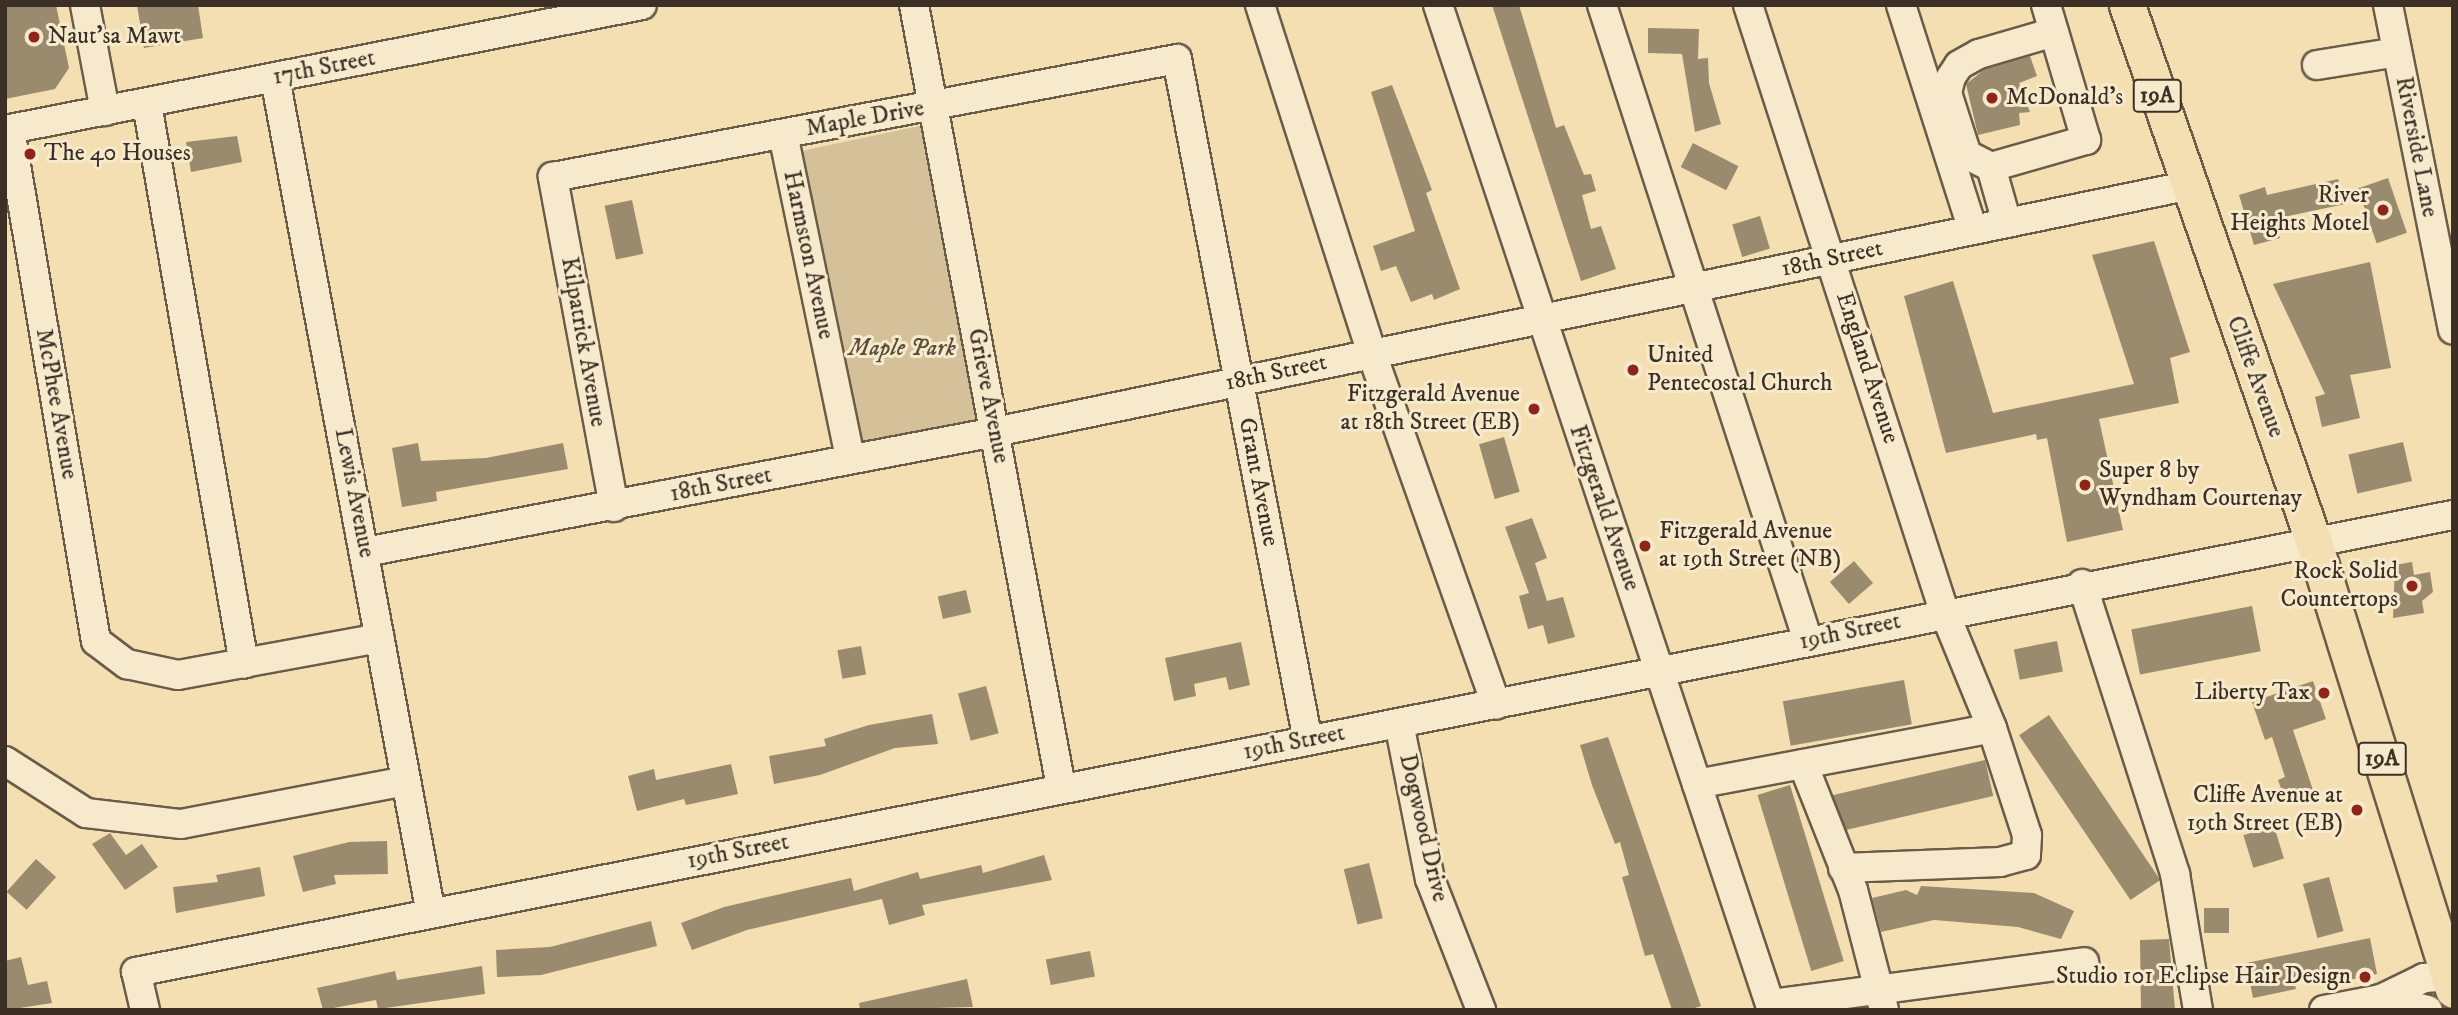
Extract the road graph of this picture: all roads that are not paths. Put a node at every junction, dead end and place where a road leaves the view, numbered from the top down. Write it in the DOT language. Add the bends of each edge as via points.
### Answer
graph roads {
  1 [pos="85,5"];
  2 [pos="642,5"];
  3 [pos="914,5"];
  4 [pos="1260,5"];
  5 [pos="1438,5"];
  6 [pos="1602,5"];
  7 [pos="1748,5"];
  8 [pos="1901,5"];
  9 [pos="2127,5"];
  10 [pos="2388,5"];
  11 [pos="2050,18"];
  12 [pos="2397,52"];
  13 [pos="1177,59"];
  14 [pos="2317,65"];
  15 [pos="275,78"];
  16 [pos="147,104"];
  17 [pos="934,106"];
  18 [pos="105,111"];
  19 [pos="8,129"];
  20 [pos="783,134"];
  21 [pos="1991,167"];
  22 [pos="553,177"];
  23 [pos="2186,186"];
  24 [pos="2007,223"];
  25 [pos="1973,230"];
  26 [pos="1832,259"];
  27 [pos="1693,288"];
  28 [pos="1540,319"];
  29 [pos="2453,330"];
  30 [pos="1372,354"];
  31 [pos="1239,381"];
  32 [pos="995,432"];
  33 [pos="850,458"];
  34 [pos="614,507"];
  35 [pos="2453,514"];
  36 [pos="2314,543"];
  37 [pos="365,552"];
  38 [pos="2082,584"];
  39 [pos="1944,611"];
  40 [pos="380,638"];
  41 [pos="1808,641"];
  42 [pos="244,664"];
  43 [pos="1659,671"];
  44 [pos="1496,705"];
  45 [pos="1399,723"];
  46 [pos="1992,728"];
  47 [pos="1308,741"];
  48 [pos="5,761"];
  49 [pos="1804,764"];
  50 [pos="406,781"];
  51 [pos="1697,784"];
  52 [pos="1061,787"];
  53 [pos="1843,868"];
  54 [pos="430,909"];
  55 [pos="2084,962"];
  56 [pos="2451,980"];
  57 [pos="2381,999"];
  58 [pos="1880,1000"];
  59 [pos="1771,1007"];
  60 [pos="145,1010"];
  61 [pos="1481,1010"];
  62 [pos="2199,1010"];
  63 [pos="2324,1010"];
  64 [pos="2428,1010"];
  1 -- 18 [label="street"];
  2 -- 15 [label="street, 17th Street"];
  3 -- 17 [label="street, Grieve Avenue"];
  4 -- 30 [label="street"];
  5 -- 28 [label="street, Fitzgerald Avenue"];
  6 -- 27 [label="street"];
  7 -- 26 [label="street, England Avenue"];
  8 -- 25 [label="street"];
  9 -- 23 [label="main road, Cliffe Avenue / 19A"];
  10 -- 12 [label="street, Riverside Lane"];
  11 -- 21 [label="street" via="2085,140"];
  11 -- 21 [label="street" via="1959,65 1951,77 1947,93 1967,155"];
  12 -- 14 [label="street"];
  12 -- 29 [label="street, Riverside Lane"];
  13 -- 17 [label="street, Maple Drive"];
  13 -- 31 [label="street, Grant Avenue"];
  15 -- 16 [label="street, 17th Street"];
  15 -- 37 [label="street, Lewis Avenue"];
  16 -- 18 [label="street, 17th Street"];
  16 -- 42 [label="street"];
  17 -- 20 [label="street, Maple Drive"];
  17 -- 32 [label="street, Grieve Avenue"];
  18 -- 19 [label="street, 17th Street"];
  19 -- 42 [label="street, McPhee Avenue" via="96,641 127,664 178,675"];
  20 -- 22 [label="street, Maple Drive"];
  20 -- 33 [label="street, Harmston Avenue"];
  21 -- 24 [label="street"];
  22 -- 34 [label="street, Kilpatrick Avenue"];
  23 -- 24 [label="street, 18th Street"];
  23 -- 36 [label="main road, Cliffe Avenue / 19A"];
  24 -- 25 [label="street, 18th Street"];
  25 -- 26 [label="street, 18th Street"];
  26 -- 27 [label="street, 18th Street"];
  26 -- 39 [label="street, England Avenue"];
  27 -- 28 [label="street, 18th Street"];
  27 -- 41 [label="street"];
  28 -- 30 [label="street, 18th Street"];
  28 -- 43 [label="street, Fitzgerald Avenue"];
  30 -- 31 [label="street, 18th Street"];
  30 -- 44 [label="street"];
  31 -- 32 [label="street, 18th Street"];
  31 -- 47 [label="street, Grant Avenue"];
  32 -- 33 [label="street, 18th Street"];
  32 -- 52 [label="street, Grieve Avenue"];
  33 -- 34 [label="street, 18th Street"];
  34 -- 37 [label="street, 18th Street"];
  35 -- 36 [label="street, 19th Street"];
  36 -- 38 [label="street, 19th Street"];
  36 -- 56 [label="main road, Cliffe Avenue / 19A"];
  37 -- 40 [label="street, Lewis Avenue"];
  38 -- 39 [label="street, 19th Street"];
  38 -- 62 [label="street" via="2175,874"];
  39 -- 41 [label="street, 19th Street"];
  39 -- 46 [label="street, England Avenue"];
  40 -- 42 [label="street"];
  40 -- 50 [label="street, Lewis Avenue"];
  41 -- 43 [label="street, 19th Street"];
  43 -- 44 [label="street, 19th Street"];
  43 -- 51 [label="street, Fitzgerald Avenue"];
  44 -- 45 [label="street, 19th Street"];
  45 -- 47 [label="street, 19th Street"];
  45 -- 61 [label="street, Dogwood Drive" via="1430,879"];
  46 -- 49 [label="street"];
  46 -- 53 [label="street, England Avenue" via="2027,835 2026,855 2000,862"];
  47 -- 52 [label="street, 19th Street"];
  48 -- 50 [label="street" via="86,813 181,824"];
  49 -- 51 [label="street"];
  49 -- 53 [label="street"];
  50 -- 54 [label="street, Lewis Avenue"];
  51 -- 59 [label="street, Fitzgerald Avenue"];
  52 -- 54 [label="street, 19th Street"];
  53 -- 58 [label="street"];
  54 -- 60 [label="street, 19th Street" via="136,972"];
  55 -- 58 [label="street"];
  56 -- 57 [label="street" via="2424,978"];
  57 -- 63 [label="street"];
  57 -- 64 [label="street"];
  58 -- 59 [label="street"];
}
